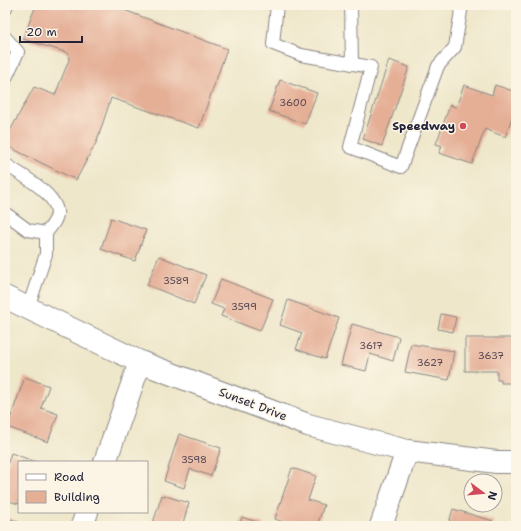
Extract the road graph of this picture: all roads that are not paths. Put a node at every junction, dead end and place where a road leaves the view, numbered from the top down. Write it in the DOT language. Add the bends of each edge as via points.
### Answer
graph roads {
  1 [pos="7,5"];
  2 [pos="277,5"];
  3 [pos="351,5"];
  4 [pos="462,5"];
  5 [pos="5,8"];
  6 [pos="5,37"];
  7 [pos="352,64"];
  8 [pos="5,80"];
  9 [pos="5,164"];
  10 [pos="5,213"];
  11 [pos="46,233"];
  12 [pos="5,297"];
  13 [pos="28,308"];
  14 [pos="140,362"];
  15 [pos="408,451"];
  16 [pos="105,461"];
  17 [pos="516,462"];
  18 [pos="87,513"];
  19 [pos="82,526"];
  20 [pos="381,526"];
  1 -- 5 [label="lane"];
  2 -- 7 [label="lane" via="273,44 301,55"];
  3 -- 7 [label="lane"];
  4 -- 7 [label="lane" via="455,47 438,66 401,167 350,148 371,67"];
  6 -- 8 [label="lane" via="18,52"];
  9 -- 11 [label="lane" via="50,196 57,212 54,224"];
  10 -- 11 [label="lane" via="28,230"];
  11 -- 13 [label="lane" via="46,254"];
  12 -- 13 [label="street, Sunset Drive"];
  13 -- 14 [label="street, Sunset Drive"];
  14 -- 15 [label="street, Sunset Drive" via="308,425"];
  14 -- 16 [label="street"];
  15 -- 17 [label="street, Sunset Drive"];
  15 -- 20 [label="street"];
  18 -- 19 [label="street"];
}
